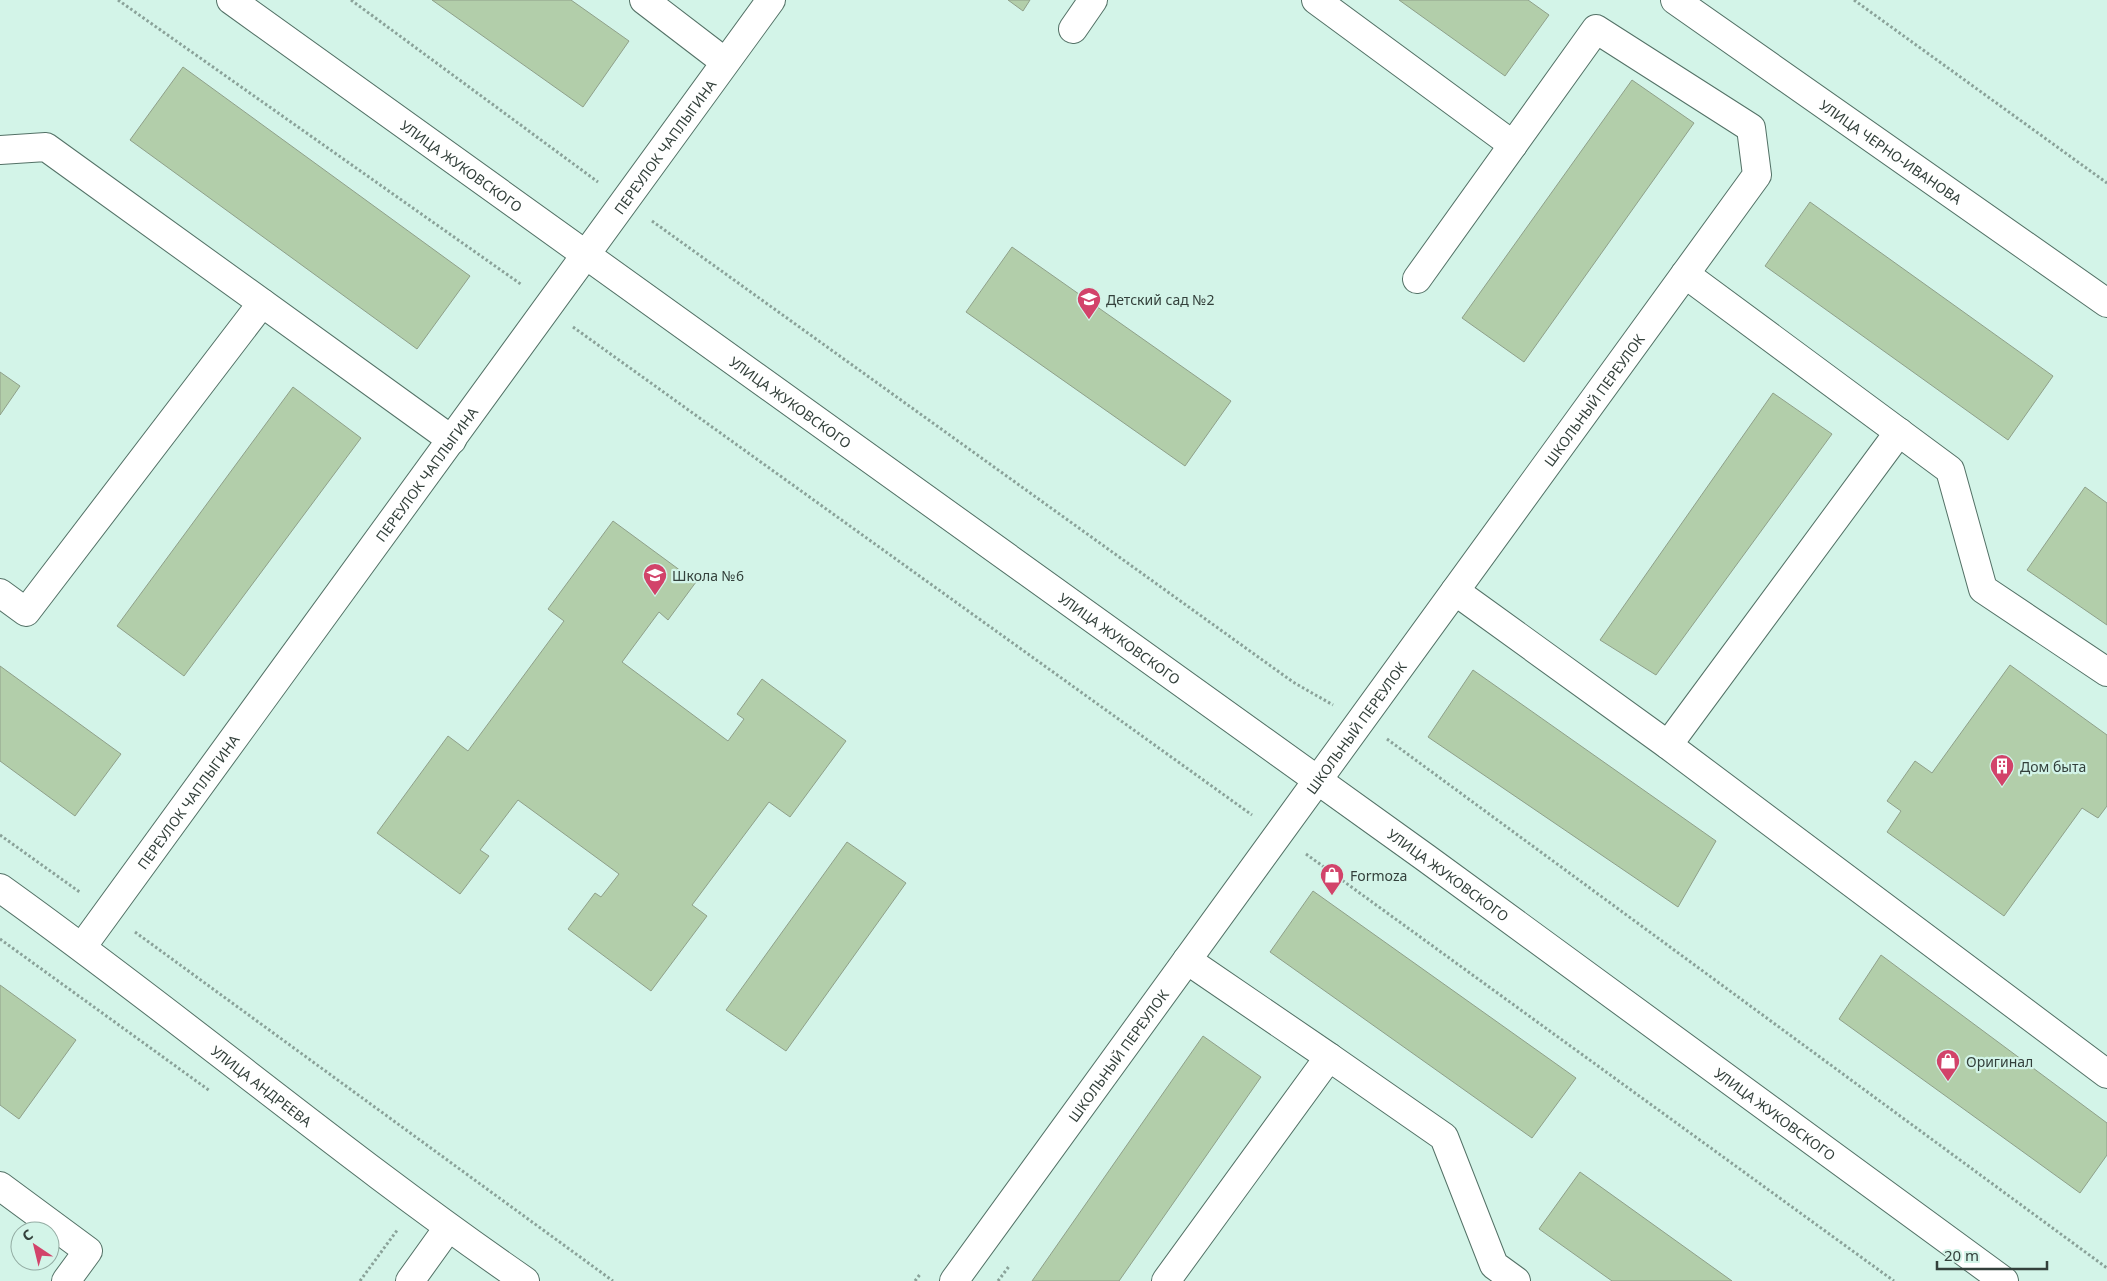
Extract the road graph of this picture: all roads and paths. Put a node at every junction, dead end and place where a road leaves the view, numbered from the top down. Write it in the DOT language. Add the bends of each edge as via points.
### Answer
graph roads {
  1 [pos="118,0"];
  2 [pos="231,0"];
  3 [pos="351,0"];
  4 [pos="644,0"];
  5 [pos="770,0"];
  6 [pos="1093,0"];
  7 [pos="1316,0"];
  8 [pos="1675,0"];
  9 [pos="1854,0"];
  10 [pos="1073,29"];
  11 [pos="725,62"];
  12 [pos="1513,145"];
  13 [pos="0,150"];
  14 [pos="2107,183"];
  15 [pos="625,201"];
  16 [pos="585,256"];
  17 [pos="1685,274"];
  18 [pos="1418,279"];
  19 [pos="262,303"];
  20 [pos="2107,303"];
  21 [pos="549,305"];
  22 [pos="1899,432"];
  23 [pos="452,440"];
  24 [pos="1455,591"];
  25 [pos="0,593"];
  26 [pos="2107,672"];
  27 [pos="1361,720"];
  28 [pos="1668,745"];
  29 [pos="1317,781"];
  30 [pos="1278,834"];
  31 [pos="0,835"];
  32 [pos="0,888"];
  33 [pos="108,913"];
  34 [pos="82,947"];
  35 [pos="1187,960"];
  36 [pos="1329,1057"];
  37 [pos="2107,1074"];
  38 [pos="0,1186"];
  39 [pos="399,1227"];
  40 [pos="448,1228"];
  41 [pos="2107,1268"];
  42 [pos="66,1281"];
  43 [pos="360,1281"];
  44 [pos="410,1281"];
  45 [pos="525,1281"];
  46 [pos="613,1281"];
  47 [pos="954,1281"];
  48 [pos="1166,1281"];
  49 [pos="1516,1281"];
  50 [pos="1894,1281"];
  51 [pos="2004,1281"];
  1 -- 21 [label="path"];
  2 -- 16 [label="street, УЛИЦА ЖУКОВСКОГО"];
  3 -- 15 [label="path"];
  4 -- 11 [label="street"];
  5 -- 11 [label="street, ПЕРЕУЛОК ЧАПЛЫГИНА"];
  6 -- 10 [label="street"];
  7 -- 12 [label="street"];
  8 -- 20 [label="street, УЛИЦА ЧЕРНО-ИВАНОВА"];
  9 -- 14 [label="path"];
  11 -- 15 [label="street, ПЕРЕУЛОК ЧАПЛЫГИНА"];
  12 -- 17 [label="street, ШКОЛЬНЫЙ ПЕРЕУЛОК" via="1596,29 1751,128 1757,175"];
  12 -- 18 [label="street"];
  13 -- 19 [label="street" via="46,147"];
  15 -- 16 [label="street, ПЕРЕУЛОК ЧАПЛЫГИНА"];
  15 -- 27 [label="path" via="1293,682"];
  16 -- 21 [label="street, ПЕРЕУЛОК ЧАПЛЫГИНА"];
  16 -- 29 [label="street, УЛИЦА ЖУКОВСКОГО"];
  17 -- 22 [label="street"];
  17 -- 24 [label="street, ШКОЛЬНЫЙ ПЕРЕУЛОК"];
  19 -- 23 [label="street"];
  19 -- 25 [label="street" via="26,612"];
  21 -- 23 [label="street, ПЕРЕУЛОК ЧАПЛЫГИНА"];
  21 -- 30 [label="path" via="575,328"];
  22 -- 26 [label="street" via="1950,470 1983,589"];
  22 -- 28 [label="street"];
  23 -- 33 [label="street, ПЕРЕУЛОК ЧАПЛЫГИНА"];
  24 -- 27 [label="street, ШКОЛЬНЫЙ ПЕРЕУЛОК"];
  24 -- 28 [label="street"];
  27 -- 29 [label="street, ШКОЛЬНЫЙ ПЕРЕУЛОК"];
  27 -- 41 [label="path"];
  28 -- 37 [label="street"];
  29 -- 30 [label="street, ШКОЛЬНЫЙ ПЕРЕУЛОК"];
  29 -- 51 [label="street, УЛИЦА ЖУКОВСКОГО"];
  30 -- 35 [label="street, ШКОЛЬНЫЙ ПЕРЕУЛОК"];
  30 -- 50 [label="path"];
  31 -- 33 [label="path"];
  32 -- 34 [label="street, УЛИЦА АНДРЕЕВА"];
  33 -- 34 [label="street, ПЕРЕУЛОК ЧАПЛЫГИНА"];
  33 -- 46 [label="path"];
  34 -- 40 [label="street, УЛИЦА АНДРЕЕВА"];
  35 -- 36 [label="street"];
  35 -- 47 [label="street, ШКОЛЬНЫЙ ПЕРЕУЛОК"];
  36 -- 48 [label="street"];
  36 -- 49 [label="street" via="1444,1137 1494,1265"];
  38 -- 42 [label="street" via="88,1251"];
  39 -- 43 [label="path"];
  40 -- 44 [label="street"];
  40 -- 45 [label="street, УЛИЦА АНДРЕЕВА"];
}
